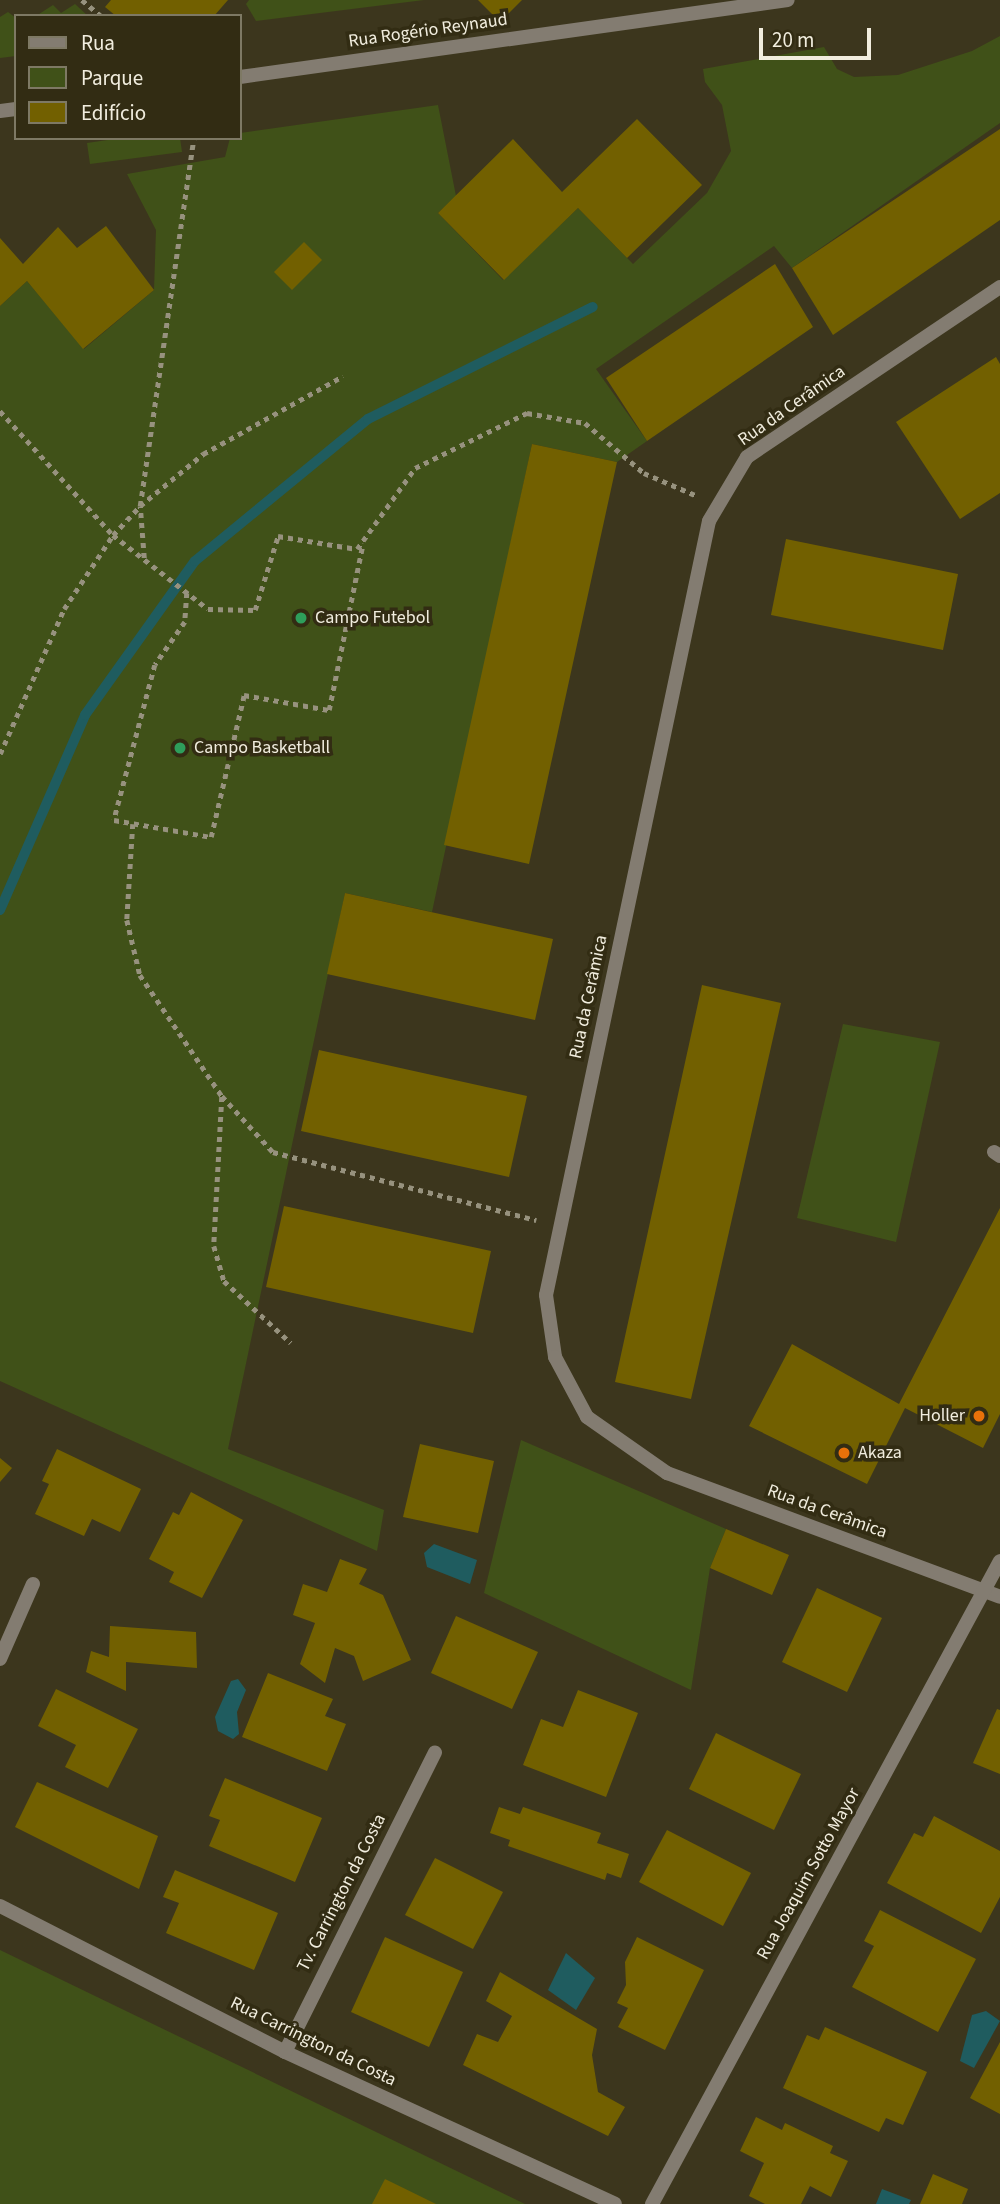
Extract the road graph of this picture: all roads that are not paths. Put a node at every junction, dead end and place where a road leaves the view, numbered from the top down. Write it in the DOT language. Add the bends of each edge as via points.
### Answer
graph roads {
  1 [pos="788,0"];
  2 [pos="242,77"];
  3 [pos="1000,287"];
  4 [pos="1000,1561"];
  5 [pos="33,1584"];
  6 [pos="986,1591"];
  7 [pos="1000,1597"];
  8 [pos="0,1659"];
  9 [pos="435,1752"];
  10 [pos="0,1906"];
  11 [pos="285,2052"];
  12 [pos="615,2204"];
  13 [pos="652,2204"];
  1 -- 2 [label="street, Rua Rogério Reynaud"];
  3 -- 6 [label="street, Rua da Cerâmica" via="747,457 709,520 546,1295 555,1357 587,1418 667,1473"];
  4 -- 6 [label="street, Rua Joaquim Sotto Mayor"];
  5 -- 8 [label="street"];
  6 -- 7 [label="street, Rua da Cerâmica"];
  6 -- 13 [label="street, Rua Joaquim Sotto Mayor"];
  9 -- 11 [label="street, Tv. Carrington da Costa"];
  10 -- 11 [label="street, Rua Carrington da Costa"];
  11 -- 12 [label="street, Rua Carrington da Costa"];
}
